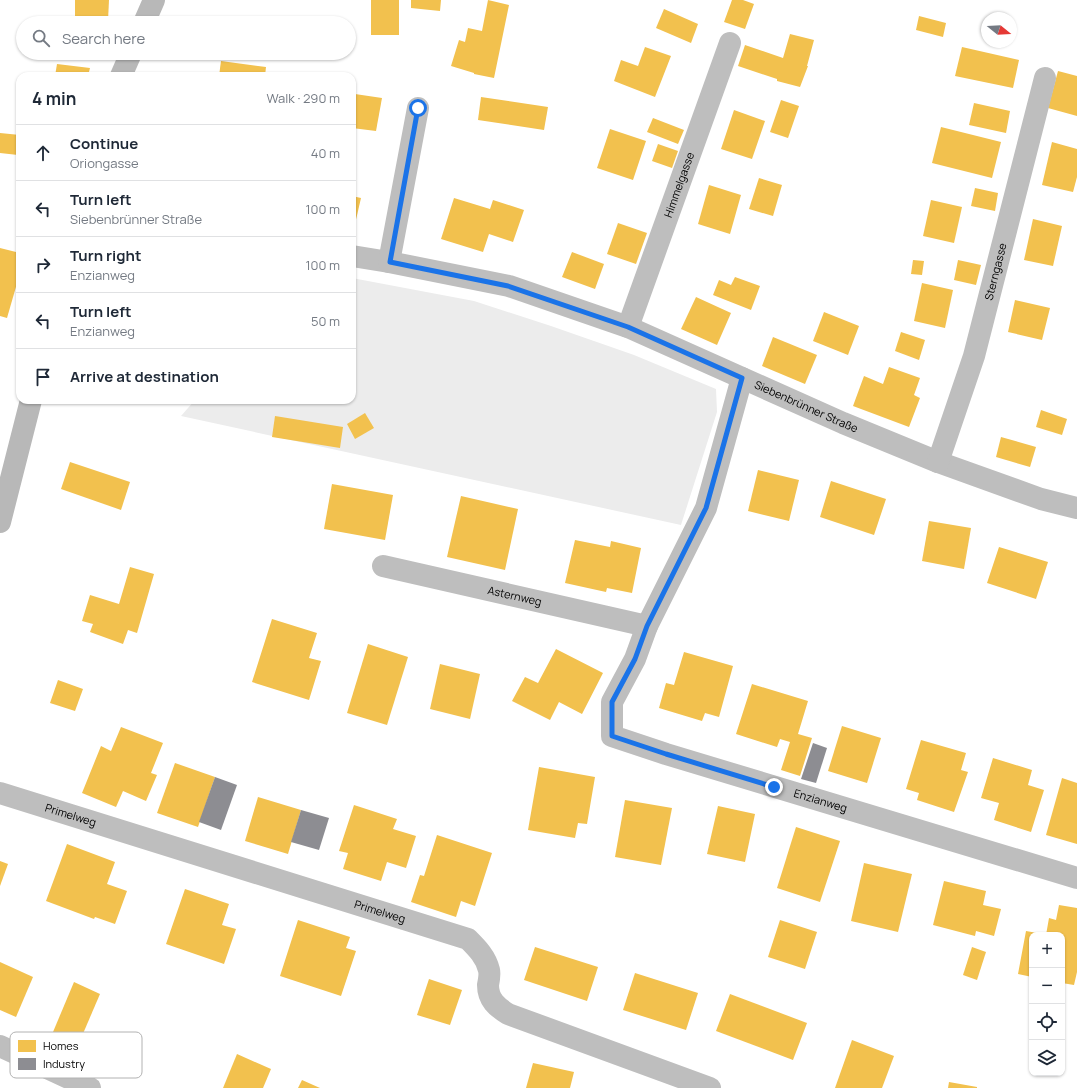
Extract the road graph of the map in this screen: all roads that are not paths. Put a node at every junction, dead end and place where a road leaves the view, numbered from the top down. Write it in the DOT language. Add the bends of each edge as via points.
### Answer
graph roads {
  1 [pos="154,0"];
  2 [pos="147,16"];
  3 [pos="730,43"];
  4 [pos="128,60"];
  5 [pos="123,72"];
  6 [pos="1045,78"];
  7 [pos="418,108"];
  8 [pos="356,257"];
  9 [pos="390,262"];
  10 [pos="628,327"];
  11 [pos="742,378"];
  12 [pos="31,404"];
  13 [pos="938,462"];
  14 [pos="1077,508"];
  15 [pos="0,522"];
  16 [pos="383,566"];
  17 [pos="647,626"];
  18 [pos="0,793"];
  19 [pos="1077,878"];
  20 [pos="0,1046"];
  21 [pos="10,1051"];
  22 [pos="69,1078"];
  23 [pos="90,1088"];
  24 [pos="710,1088"];
  1 -- 2 [label="street"];
  3 -- 10 [label="street, Himmelgasse"];
  4 -- 5 [label="street"];
  6 -- 13 [label="street, Sterngasse" via="974,356"];
  7 -- 9 [label="street"];
  8 -- 9 [label="street, Siebenbrünner Straße"];
  9 -- 10 [label="street, Siebenbrünner Straße" via="508,286"];
  10 -- 11 [label="street, Siebenbrünner Straße"];
  11 -- 13 [label="street, Siebenbrünner Straße"];
  11 -- 17 [label="street, Enzianweg" via="706,508"];
  12 -- 15 [label="street"];
  13 -- 14 [label="street, Siebenbrünner Straße" via="1041,499"];
  16 -- 17 [label="street, Asternweg"];
  17 -- 19 [label="street, Enzianweg" via="635,659 612,702 612,736"];
  18 -- 24 [label="street, Primelweg" via="468,939 481,951 489,970 488,989 496,1007 508,1014"];
  20 -- 21 [label="street"];
  22 -- 23 [label="street"];
}
